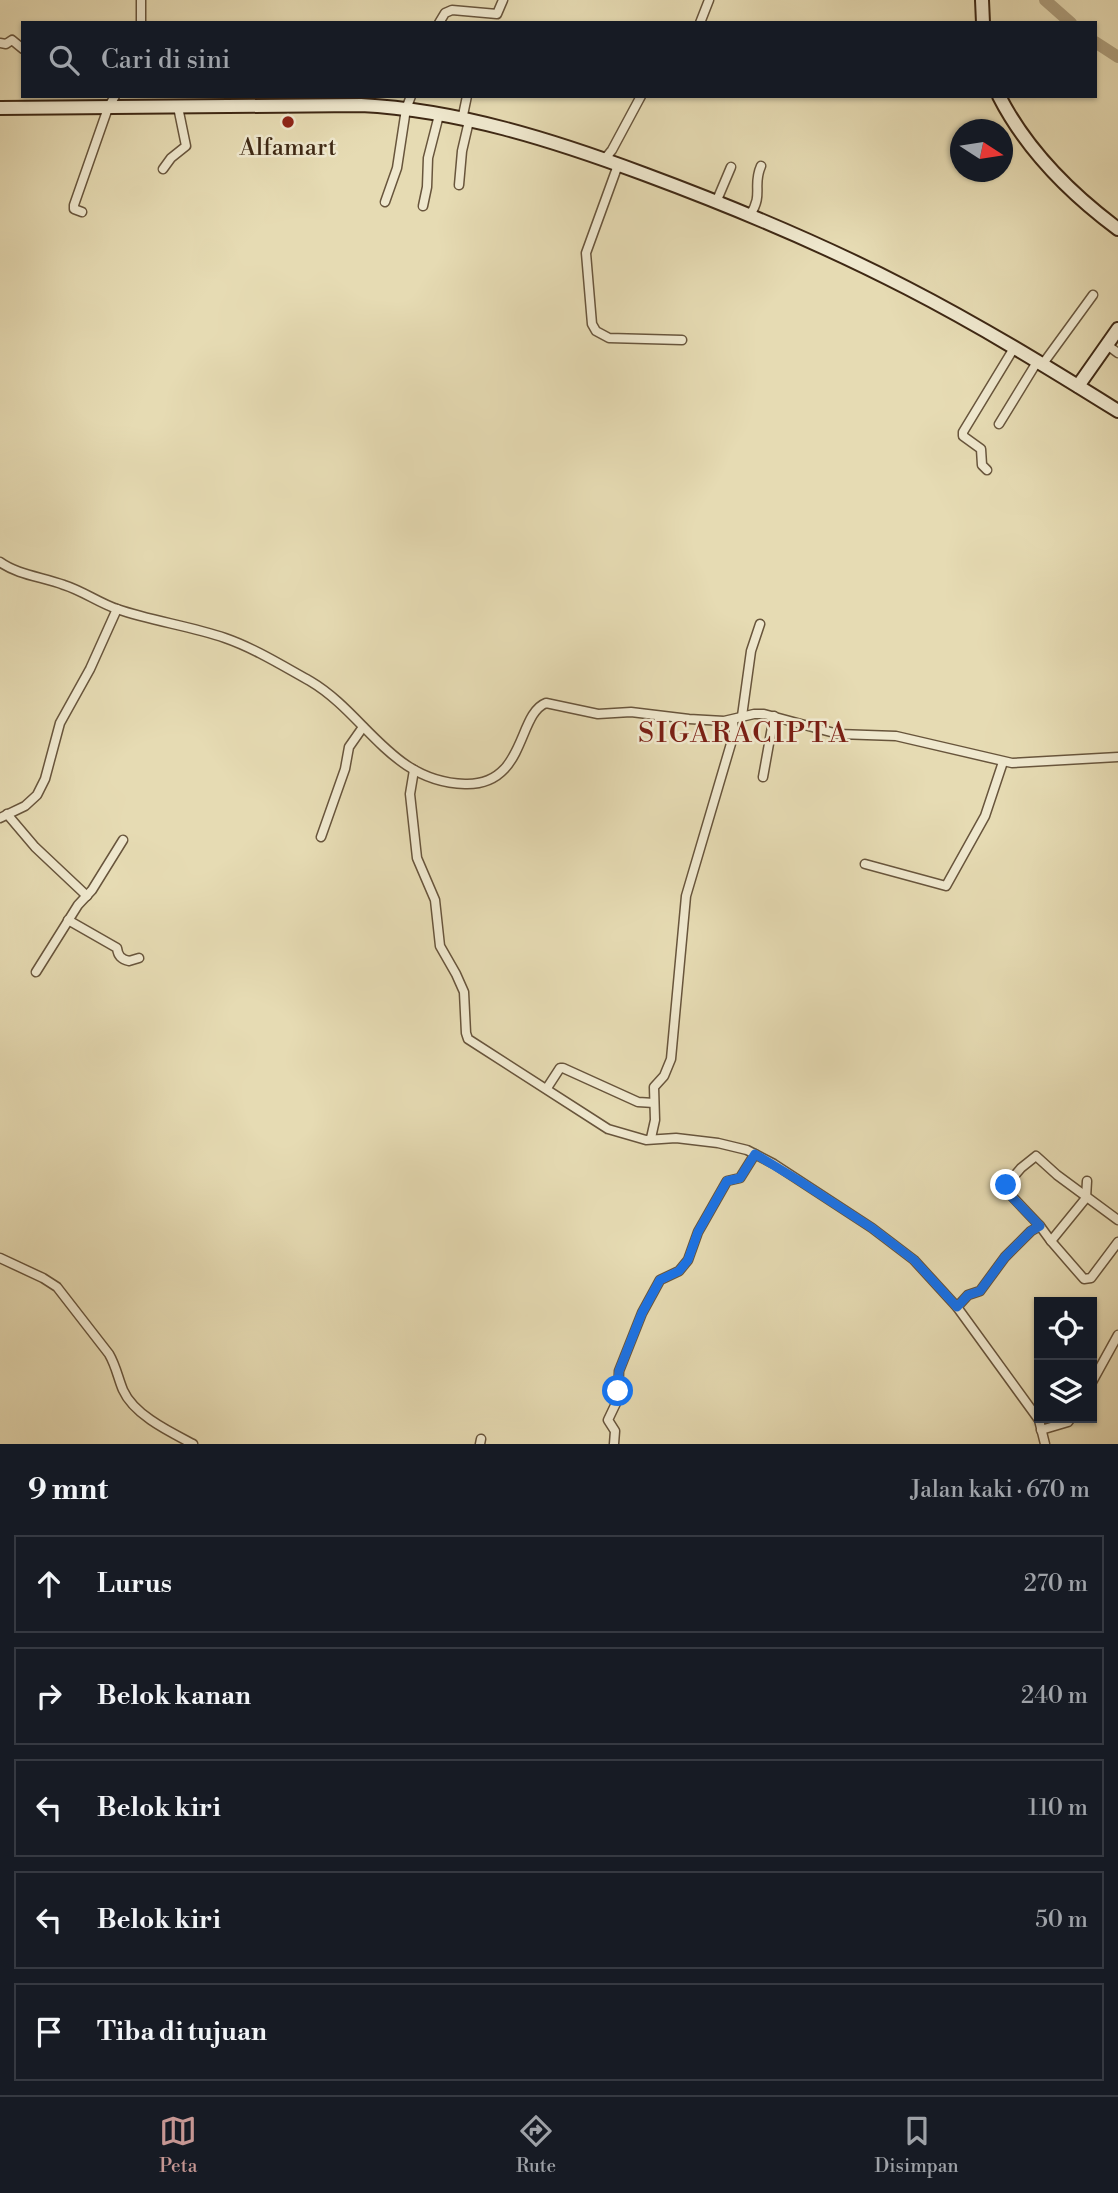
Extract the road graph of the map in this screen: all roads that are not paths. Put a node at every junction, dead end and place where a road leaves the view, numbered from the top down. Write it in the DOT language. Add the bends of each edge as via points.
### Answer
graph roads {
  1 [pos="141,0"];
  2 [pos="503,0"];
  3 [pos="709,0"];
  4 [pos="982,0"];
  5 [pos="141,21"];
  6 [pos="440,21"];
  7 [pos="701,21"];
  8 [pos="983,21"];
  9 [pos="0,43"];
  10 [pos="21,47"];
  11 [pos="410,98"];
  12 [pos="467,98"];
  13 [pos="639,98"];
  14 [pos="1000,98"];
  15 [pos="112,102"];
  16 [pos="178,107"];
  17 [pos="0,108"];
  18 [pos="406,109"];
  19 [pos="439,115"];
  20 [pos="466,120"];
  21 [pos="604,160"];
  22 [pos="618,165"];
  23 [pos="761,166"];
  24 [pos="731,167"];
  25 [pos="163,169"];
  26 [pos="459,185"];
  27 [pos="717,201"];
  28 [pos="385,202"];
  29 [pos="423,206"];
  30 [pos="82,212"];
  31 [pos="750,215"];
  32 [pos="1118,229"];
  33 [pos="1093,295"];
  34 [pos="1118,328"];
  35 [pos="682,340"];
  36 [pos="1014,348"];
  37 [pos="1112,349"];
  38 [pos="1039,363"];
  39 [pos="1078,386"];
  40 [pos="1118,411"];
  41 [pos="999,424"];
  42 [pos="987,470"];
  43 [pos="0,562"];
  44 [pos="117,609"];
  45 [pos="760,624"];
  46 [pos="742,716"];
  47 [pos="774,716"];
  48 [pos="733,720"];
  49 [pos="363,727"];
  50 [pos="1118,757"];
  51 [pos="1003,762"];
  52 [pos="414,770"];
  53 [pos="763,777"];
  54 [pos="4,816"];
  55 [pos="321,837"];
  56 [pos="123,840"];
  57 [pos="865,863"];
  58 [pos="86,896"];
  59 [pos="68,920"];
  60 [pos="139,958"];
  61 [pos="36,971"];
  62 [pos="547,1088"];
  63 [pos="654,1102"];
  64 [pos="651,1138"];
  65 [pos="755,1154"];
  66 [pos="1087,1181"];
  67 [pos="1086,1198"];
  68 [pos="1118,1220"];
  69 [pos="1040,1226"];
  70 [pos="1051,1241"];
  71 [pos="1118,1242"];
  72 [pos="0,1258"];
  73 [pos="957,1307"];
  74 [pos="1118,1335"];
  75 [pos="1097,1373"];
  76 [pos="1065,1423"];
  77 [pos="1041,1430"];
  78 [pos="193,1444"];
  79 [pos="614,1444"];
  80 [pos="1045,1444"];
  1 -- 5 [label="street"];
  2 -- 6 [label="street" via="497,14 452,10"];
  3 -- 7 [label="street"];
  4 -- 8 [label="main road"];
  9 -- 10 [label="street" via="12,40"];
  11 -- 18 [label="street"];
  12 -- 20 [label="street"];
  13 -- 21 [label="street"];
  14 -- 32 [label="main road" via="1035,152"];
  15 -- 16 [label="main road"];
  15 -- 17 [label="main road"];
  15 -- 30 [label="street" via="74,205"];
  16 -- 18 [label="main road" via="361,104"];
  16 -- 25 [label="street" via="186,146"];
  18 -- 19 [label="main road"];
  18 -- 28 [label="street" via="398,163"];
  19 -- 20 [label="main road"];
  19 -- 29 [label="street"];
  20 -- 21 [label="main road"];
  20 -- 26 [label="street"];
  21 -- 22 [label="main road"];
  22 -- 27 [label="main road"];
  22 -- 35 [label="street" via="586,253 592,324 609,338"];
  23 -- 31 [label="street" via="758,203"];
  24 -- 27 [label="street"];
  27 -- 31 [label="main road"];
  31 -- 36 [label="main road" via="904,286"];
  33 -- 38 [label="street"];
  34 -- 37 [label="main road"];
  36 -- 38 [label="main road"];
  36 -- 42 [label="street" via="963,432 981,449"];
  37 -- 39 [label="main road"];
  38 -- 39 [label="main road"];
  38 -- 41 [label="street"];
  39 -- 40 [label="main road"];
  43 -- 44 [label="street"];
  44 -- 49 [label="street" via="253,650 312,682"];
  44 -- 54 [label="street" via="60,723 37,795"];
  45 -- 46 [label="street" via="751,651"];
  46 -- 47 [label="street"];
  46 -- 48 [label="street"];
  47 -- 51 [label="street" via="813,729 896,736"];
  47 -- 53 [label="street"];
  48 -- 52 [label="street" via="598,714 545,704 536,710 511,761 489,780 466,784 426,777"];
  48 -- 63 [label="street" via="730,747 686,896 673,1049 664,1076 656,1083"];
  49 -- 52 [label="street"];
  49 -- 55 [label="street" via="349,747"];
  50 -- 51 [label="street"];
  51 -- 57 [label="street" via="985,816 946,886"];
  52 -- 62 [label="street" via="410,794 417,858 435,900 440,946 464,992 467,1036"];
  54 -- 58 [label="street"];
  56 -- 58 [label="street"];
  58 -- 59 [label="street"];
  59 -- 60 [label="street" via="117,948 123,959"];
  59 -- 61 [label="street"];
  62 -- 63 [label="street" via="561,1068 638,1102"];
  62 -- 64 [label="street" via="608,1129"];
  63 -- 64 [label="street"];
  64 -- 65 [label="street" via="718,1143"];
  65 -- 73 [label="street" via="872,1228 914,1260"];
  65 -- 79 [label="street" via="740,1178 727,1181 688,1260 679,1271 660,1280 642,1313 619,1371 618,1399 608,1420 615,1431"];
  66 -- 67 [label="street"];
  67 -- 68 [label="street"];
  67 -- 69 [label="street" via="1032,1156 1004,1188"];
  67 -- 70 [label="street"];
  69 -- 70 [label="street"];
  69 -- 73 [label="street" via="1005,1257 980,1291 968,1295"];
  70 -- 71 [label="street" via="1084,1279 1091,1278"];
  72 -- 78 [label="street" via="57,1287 109,1354 130,1402"];
  73 -- 77 [label="street" via="1039,1420"];
  74 -- 75 [label="street"];
  76 -- 77 [label="street"];
  77 -- 80 [label="street"];
}
